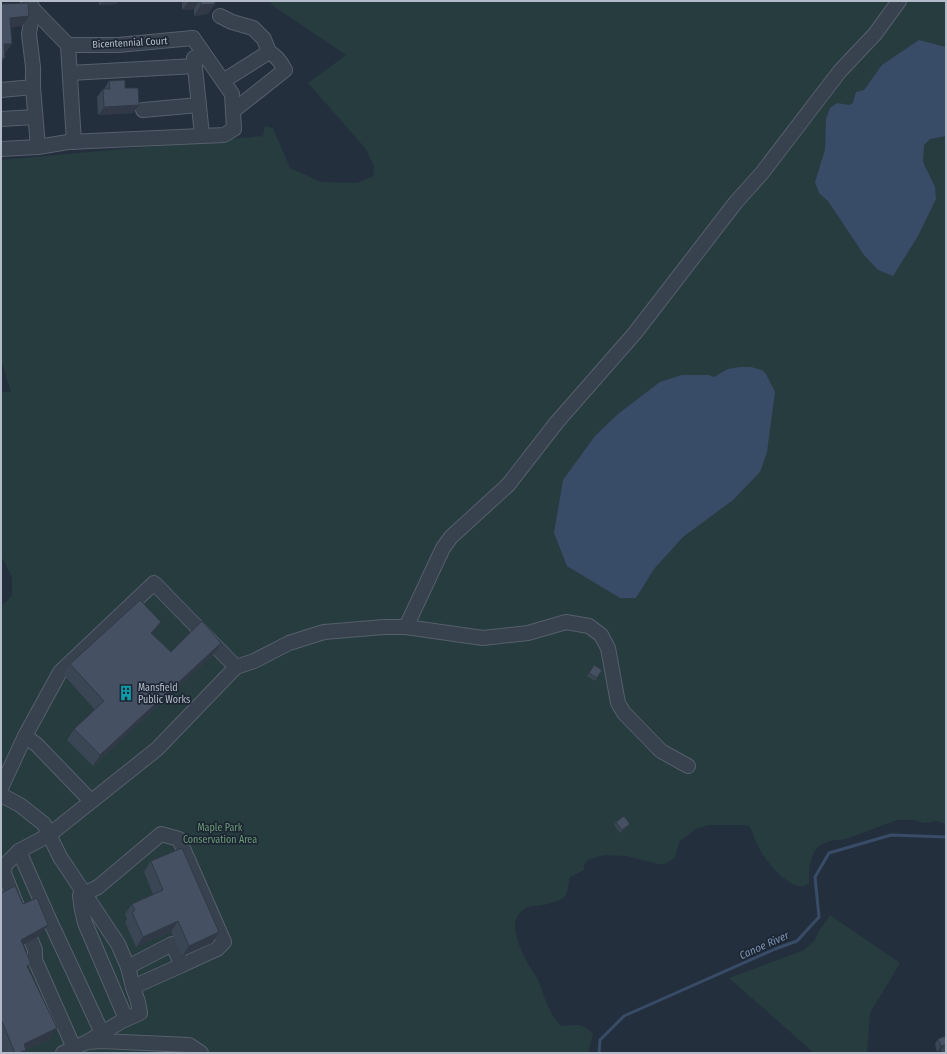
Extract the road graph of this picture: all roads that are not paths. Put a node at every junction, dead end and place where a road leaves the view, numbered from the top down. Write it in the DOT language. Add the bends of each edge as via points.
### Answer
graph roads {
  1 [pos="899,1"];
  2 [pos="31,5"];
  3 [pos="13,6"];
  4 [pos="220,16"];
  5 [pos="192,38"];
  6 [pos="68,45"];
  7 [pos="269,52"];
  8 [pos="195,66"];
  9 [pos="70,73"];
  10 [pos="223,81"];
  11 [pos="32,87"];
  12 [pos="1,90"];
  13 [pos="199,105"];
  14 [pos="143,110"];
  15 [pos="233,111"];
  16 [pos="35,117"];
  17 [pos="1,119"];
  18 [pos="202,135"];
  19 [pos="74,142"];
  20 [pos="38,147"];
  21 [pos="1,149"];
  22 [pos="406,627"];
  23 [pos="236,667"];
  24 [pos="25,736"];
  25 [pos="688,766"];
  26 [pos="1,788"];
  27 [pos="1,795"];
  28 [pos="91,801"];
  29 [pos="49,835"];
  30 [pos="19,851"];
  31 [pos="85,893"];
  32 [pos="20,913"];
  33 [pos="31,940"];
  34 [pos="182,965"];
  35 [pos="128,967"];
  36 [pos="133,987"];
  37 [pos="126,1019"];
  38 [pos="102,1033"];
  39 [pos="87,1042"];
  40 [pos="68,1051"];
  41 [pos="201,1053"];
  1 -- 22 [label="lane" via="875,34 840,71 762,173 736,202 636,333 557,422 508,485 451,537 443,548"];
  2 -- 3 [label="lane"];
  2 -- 6 [label="lane"];
  2 -- 11 [label="lane" via="29,34 33,67"];
  4 -- 7 [label="lane" via="253,28 264,39"];
  5 -- 6 [label="lane, Bicentennial Court" via="118,45"];
  5 -- 8 [label="lane"];
  5 -- 10 [label="lane"];
  6 -- 9 [label="lane"];
  7 -- 10 [label="lane"];
  7 -- 15 [label="lane" via="280,60 285,70"];
  8 -- 9 [label="lane"];
  8 -- 13 [label="lane"];
  9 -- 19 [label="lane"];
  10 -- 15 [label="lane" via="232,94"];
  11 -- 12 [label="lane"];
  11 -- 16 [label="lane"];
  13 -- 14 [label="lane"];
  13 -- 18 [label="lane"];
  15 -- 18 [label="lane" via="234,129 224,135"];
  16 -- 17 [label="lane"];
  16 -- 20 [label="lane"];
  18 -- 19 [label="lane"];
  19 -- 20 [label="lane"];
  20 -- 21 [label="lane"];
  22 -- 23 [label="lane" via="324,632 288,643 254,661"];
  22 -- 25 [label="lane" via="483,638 528,633 566,622 589,626 601,635 608,648 618,702 624,714 661,751"];
  23 -- 24 [label="lane" via="154,583 60,672"];
  23 -- 28 [label="lane" via="157,749"];
  24 -- 26 [label="lane"];
  24 -- 28 [label="lane" via="37,744"];
  27 -- 29 [label="lane" via="20,805 44,824"];
  28 -- 29 [label="lane"];
  29 -- 30 [label="lane"];
  29 -- 31 [label="lane" via="60,857"];
  30 -- 32 [label="lane" via="5,865 4,873"];
  30 -- 38 [label="lane"];
  31 -- 34 [label="lane" via="98,888 161,834 179,839 224,942 217,950"];
  31 -- 35 [label="lane" via="118,944"];
  31 -- 37 [label="lane" via="80,896 85,923"];
  33 -- 40 [label="lane"];
  34 -- 35 [label="lane" via="172,944"];
  34 -- 36 [label="lane"];
  35 -- 36 [label="lane"];
  36 -- 37 [label="lane" via="140,1013"];
  37 -- 38 [label="lane"];
  38 -- 39 [label="lane"];
  39 -- 40 [label="lane"];
  39 -- 41 [label="lane" via="189,1045"];
}
